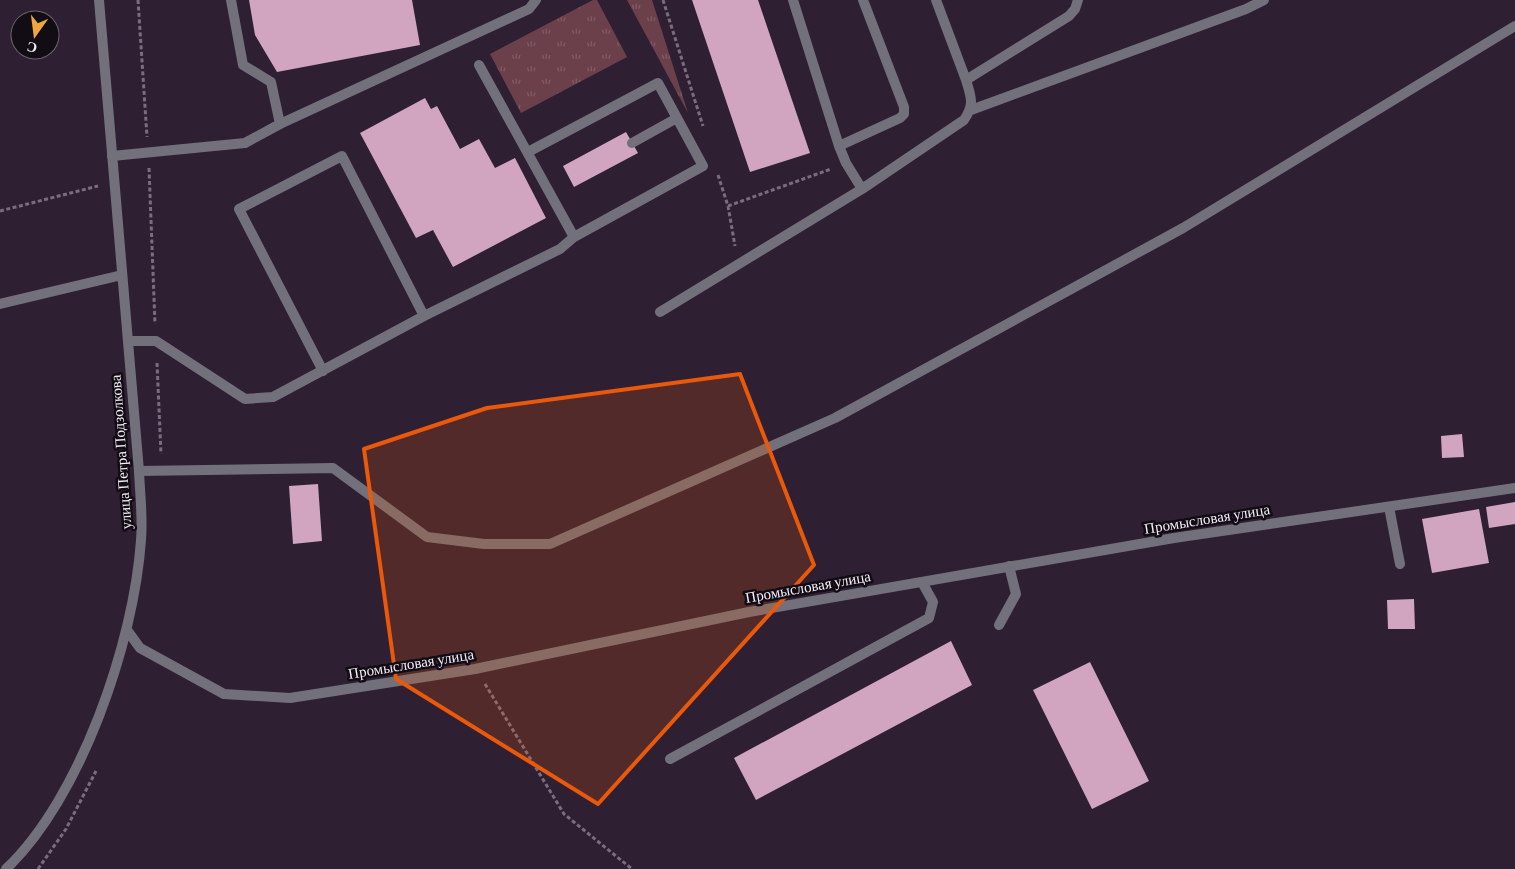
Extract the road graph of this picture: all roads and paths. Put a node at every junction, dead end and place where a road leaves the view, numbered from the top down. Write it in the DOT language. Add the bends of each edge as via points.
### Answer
graph roads {
  1 [pos="99,0"];
  2 [pos="231,0"];
  3 [pos="536,0"];
  4 [pos="793,0"];
  5 [pos="863,0"];
  6 [pos="936,0"];
  7 [pos="1078,0"];
  8 [pos="1264,0"];
  9 [pos="1515,26"];
  10 [pos="479,65"];
  11 [pos="966,80"];
  12 [pos="971,110"];
  13 [pos="677,118"];
  14 [pos="280,124"];
  15 [pos="632,143"];
  16 [pos="839,146"];
  17 [pos="528,152"];
  18 [pos="112,156"];
  19 [pos="846,163"];
  20 [pos="116,182"];
  21 [pos="862,189"];
  22 [pos="728,206"];
  23 [pos="0,211"];
  24 [pos="574,237"];
  25 [pos="122,275"];
  26 [pos="0,304"];
  27 [pos="660,312"];
  28 [pos="424,316"];
  29 [pos="128,341"];
  30 [pos="322,371"];
  31 [pos="139,472"];
  32 [pos="1515,488"];
  33 [pos="1389,507"];
  34 [pos="1400,564"];
  35 [pos="1009,566"];
  36 [pos="922,582"];
  37 [pos="998,625"];
  38 [pos="127,630"];
  39 [pos="475,669"];
  40 [pos="670,760"];
  41 [pos="6,869"];
  42 [pos="632,869"];
  1 -- 18 [label="street, улица Петра Подзолкова"];
  2 -- 14 [label="street" via="243,65 271,82"];
  3 -- 14 [label="street" via="529,9"];
  4 -- 16 [label="street"];
  5 -- 16 [label="street" via="904,114"];
  6 -- 11 [label="street"];
  7 -- 11 [label="street" via="1069,16"];
  8 -- 12 [label="street"];
  9 -- 31 [label="street" via="1183,228 835,418 550,544 484,544 427,537 333,468"];
  10 -- 17 [label="street"];
  11 -- 12 [label="street"];
  12 -- 21 [label="street" via="964,120"];
  13 -- 15 [label="street"];
  13 -- 17 [label="street" via="658,83"];
  13 -- 24 [label="street" via="704,166"];
  14 -- 18 [label="street" via="245,143"];
  16 -- 19 [label="street"];
  17 -- 24 [label="street"];
  18 -- 20 [label="street, улица Петра Подзолкова"];
  19 -- 21 [label="street"];
  19 -- 22 [label="path"];
  20 -- 23 [label="path"];
  20 -- 25 [label="street, улица Петра Подзолкова"];
  21 -- 27 [label="street"];
  24 -- 28 [label="street" via="560,249"];
  25 -- 26 [label="street"];
  25 -- 29 [label="street, улица Петра Подзолкова"];
  28 -- 30 [label="street"];
  28 -- 30 [label="street" via="342,156 238,209"];
  29 -- 30 [label="street" via="156,341 245,399 273,397"];
  29 -- 31 [label="street, улица Петра Подзолкова"];
  31 -- 38 [label="street, улица Петра Подзолкова" via="142,538"];
  32 -- 33 [label="street, Промысловая улица"];
  33 -- 34 [label="street"];
  33 -- 35 [label="street, Промысловая улица"];
  35 -- 36 [label="street, Промысловая улица"];
  35 -- 37 [label="street" via="1016,594"];
  36 -- 39 [label="street, Промысловая улица" via="749,612"];
  36 -- 40 [label="street" via="933,602 929,618"];
  38 -- 39 [label="street, Промысловая улица" via="140,648 224,694 290,698"];
  38 -- 41 [label="street, улица Петра Подзолкова" via="92,734 50,815 21,855"];
  39 -- 42 [label="path" via="564,814"];
}
